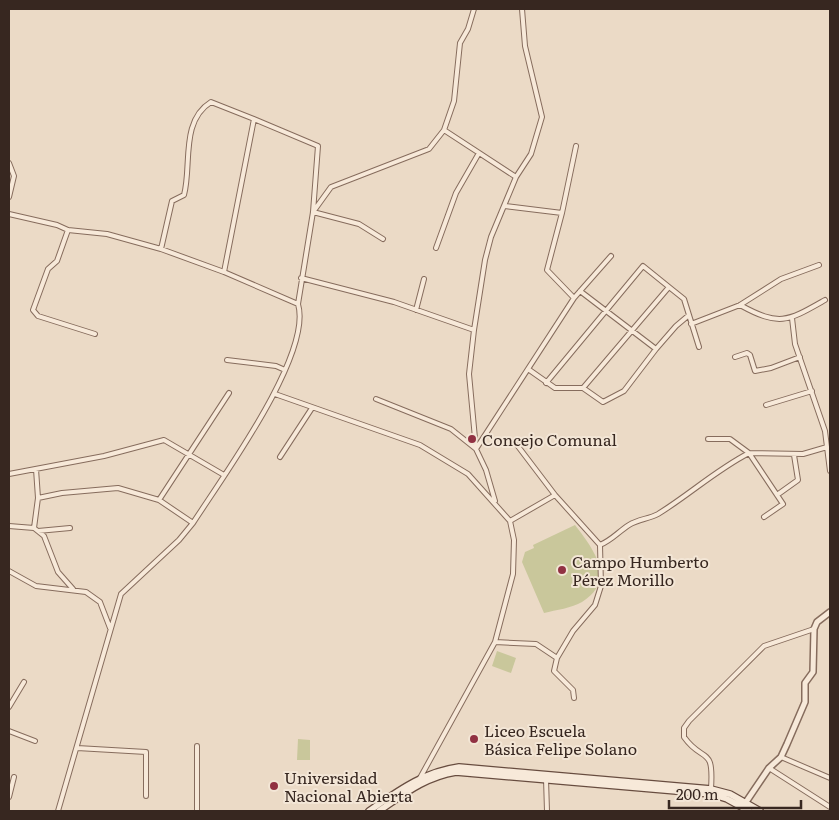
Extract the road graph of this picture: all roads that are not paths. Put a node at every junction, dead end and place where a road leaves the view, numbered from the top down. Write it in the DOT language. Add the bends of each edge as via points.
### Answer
graph roads {
  1 [pos="474,9"];
  2 [pos="522,9"];
  3 [pos="254,118"];
  4 [pos="444,130"];
  5 [pos="576,146"];
  6 [pos="480,153"];
  7 [pos="9,163"];
  8 [pos="516,177"];
  9 [pos="9,198"];
  10 [pos="505,206"];
  11 [pos="313,212"];
  12 [pos="562,213"];
  13 [pos="9,214"];
  14 [pos="68,230"];
  15 [pos="383,239"];
  16 [pos="436,248"];
  17 [pos="161,249"];
  18 [pos="612,256"];
  19 [pos="819,265"];
  20 [pos="224,272"];
  21 [pos="301,278"];
  22 [pos="424,279"];
  23 [pos="669,287"];
  24 [pos="580,291"];
  25 [pos="574,298"];
  26 [pos="825,300"];
  27 [pos="298,304"];
  28 [pos="740,305"];
  29 [pos="416,310"];
  30 [pos="608,310"];
  31 [pos="689,315"];
  32 [pos="792,318"];
  33 [pos="691,324"];
  34 [pos="474,330"];
  35 [pos="632,330"];
  36 [pos="96,334"];
  37 [pos="699,347"];
  38 [pos="656,349"];
  39 [pos="736,357"];
  40 [pos="800,357"];
  41 [pos="227,360"];
  42 [pos="528,369"];
  43 [pos="284,370"];
  44 [pos="546,383"];
  45 [pos="583,388"];
  46 [pos="812,391"];
  47 [pos="229,393"];
  48 [pos="274,394"];
  49 [pos="376,399"];
  50 [pos="766,405"];
  51 [pos="312,408"];
  52 [pos="708,439"];
  53 [pos="517,446"];
  54 [pos="827,447"];
  55 [pos="476,450"];
  56 [pos="749,453"];
  57 [pos="188,454"];
  58 [pos="794,455"];
  59 [pos="280,457"];
  60 [pos="36,469"];
  61 [pos="830,471"];
  62 [pos="9,474"];
  63 [pos="224,475"];
  64 [pos="555,495"];
  65 [pos="778,495"];
  66 [pos="38,498"];
  67 [pos="160,500"];
  68 [pos="495,503"];
  69 [pos="764,517"];
  70 [pos="510,521"];
  71 [pos="193,523"];
  72 [pos="9,526"];
  73 [pos="70,528"];
  74 [pos="36,529"];
  75 [pos="600,545"];
  76 [pos="9,571"];
  77 [pos="73,589"];
  78 [pos="829,615"];
  79 [pos="110,628"];
  80 [pos="814,629"];
  81 [pos="494,642"];
  82 [pos="557,658"];
  83 [pos="24,682"];
  84 [pos="574,698"];
  85 [pos="9,707"];
  86 [pos="9,731"];
  87 [pos="35,741"];
  88 [pos="197,746"];
  89 [pos="77,748"];
  90 [pos="780,758"];
  91 [pos="770,768"];
  92 [pos="14,777"];
  93 [pos="420,778"];
  94 [pos="830,778"];
  95 [pos="546,779"];
  96 [pos="711,789"];
  97 [pos="146,796"];
  98 [pos="9,798"];
  99 [pos="744,804"];
  100 [pos="830,807"];
  101 [pos="58,811"];
  102 [pos="197,811"];
  103 [pos="368,811"];
  104 [pos="379,811"];
  105 [pos="547,811"];
  106 [pos="749,811"];
  107 [pos="760,811"];
  1 -- 4 [label="street" via="460,43 454,101"];
  2 -- 8 [label="street" via="525,46 542,117 531,154"];
  3 -- 11 [label="street" via="318,146"];
  3 -- 17 [label="street" via="211,102 205,106 191,132 184,195 172,200"];
  3 -- 20 [label="street"];
  4 -- 6 [label="street"];
  4 -- 11 [label="street" via="429,150 331,187"];
  5 -- 12 [label="street"];
  6 -- 8 [label="street"];
  6 -- 16 [label="street" via="456,193"];
  7 -- 9 [label="street" via="14,176"];
  8 -- 10 [label="street"];
  10 -- 12 [label="street"];
  10 -- 34 [label="street" via="485,260"];
  11 -- 15 [label="street" via="359,224"];
  11 -- 21 [label="street"];
  12 -- 25 [label="street" via="547,270"];
  13 -- 14 [label="street"];
  14 -- 17 [label="street" via="107,234"];
  14 -- 36 [label="street" via="57,261 48,269 33,310 38,316"];
  17 -- 20 [label="street"];
  18 -- 24 [label="street"];
  19 -- 28 [label="street" via="781,279"];
  20 -- 27 [label="street"];
  21 -- 27 [label="street"];
  21 -- 29 [label="street"];
  22 -- 29 [label="street"];
  23 -- 30 [label="street" via="643,266"];
  23 -- 31 [label="street" via="684,299"];
  23 -- 35 [label="street"];
  24 -- 25 [label="street"];
  24 -- 30 [label="street"];
  25 -- 42 [label="street"];
  26 -- 32 [label="street"];
  27 -- 43 [label="street" via="301,315 298,336"];
  28 -- 32 [label="street" via="769,318"];
  28 -- 33 [label="street"];
  29 -- 34 [label="street"];
  30 -- 35 [label="street"];
  30 -- 44 [label="street"];
  31 -- 33 [label="street"];
  31 -- 38 [label="street"];
  32 -- 40 [label="street"];
  33 -- 37 [label="street"];
  34 -- 55 [label="street" via="469,374"];
  35 -- 38 [label="street"];
  35 -- 45 [label="street"];
  38 -- 45 [label="street" via="624,391 603,402"];
  39 -- 40 [label="street" via="750,355 755,371"];
  40 -- 46 [label="street"];
  41 -- 43 [label="street" via="276,366"];
  42 -- 44 [label="street"];
  42 -- 55 [label="street"];
  43 -- 48 [label="street"];
  44 -- 45 [label="street" via="555,388"];
  46 -- 50 [label="street"];
  46 -- 54 [label="street" via="826,431"];
  47 -- 57 [label="street"];
  48 -- 51 [label="street"];
  48 -- 63 [label="street"];
  49 -- 55 [label="street" via="452,429"];
  51 -- 59 [label="street"];
  51 -- 68 [label="street" via="420,445 468,474"];
  52 -- 56 [label="street" via="730,439"];
  53 -- 64 [label="street"];
  54 -- 58 [label="street"];
  54 -- 61 [label="street"];
  55 -- 68 [label="street" via="486,470"];
  56 -- 58 [label="street"];
  56 -- 65 [label="street"];
  56 -- 75 [label="street" via="656,515 629,525 613,540"];
  57 -- 60 [label="street" via="164,440"];
  57 -- 63 [label="street"];
  57 -- 67 [label="street"];
  58 -- 65 [label="street" via="798,480"];
  60 -- 62 [label="street"];
  60 -- 66 [label="street"];
  63 -- 71 [label="street"];
  64 -- 70 [label="street"];
  64 -- 75 [label="street"];
  65 -- 69 [label="street" via="783,504"];
  66 -- 67 [label="street" via="118,488"];
  66 -- 74 [label="street"];
  67 -- 71 [label="street"];
  68 -- 70 [label="street"];
  70 -- 81 [label="street" via="514,540 513,574"];
  71 -- 79 [label="street" via="121,594"];
  72 -- 74 [label="street"];
  73 -- 74 [label="street"];
  74 -- 77 [label="street" via="44,536 58,572"];
  75 -- 82 [label="street" via="601,586 595,605 573,630"];
  76 -- 77 [label="street" via="36,586"];
  77 -- 79 [label="street" via="86,592 100,602"];
  78 -- 80 [label="street" via="817,622"];
  79 -- 89 [label="street"];
  80 -- 90 [label="street" via="813,672 805,683 805,702"];
  80 -- 96 [label="street" via="764,646 688,721 684,737 710,759"];
  81 -- 82 [label="street" via="536,644"];
  81 -- 93 [label="street"];
  82 -- 84 [label="street" via="554,670 573,690"];
  83 -- 85 [label="street"];
  86 -- 87 [label="street"];
  88 -- 102 [label="street"];
  89 -- 97 [label="street" via="146,752"];
  89 -- 101 [label="street"];
  90 -- 91 [label="street"];
  90 -- 94 [label="street"];
  91 -- 99 [label="street"];
  91 -- 100 [label="street"];
  92 -- 98 [label="street"];
  93 -- 96 [label="main road" via="459,767"];
  93 -- 103 [label="main road"];
  95 -- 99 [label="main road" via="711,794"];
  95 -- 104 [label="main road" via="456,772 442,774 416,785"];
  95 -- 105 [label="street"];
  96 -- 99 [label="main road" via="730,794"];
  99 -- 106 [label="main road"];
  99 -- 107 [label="main road"];
}
